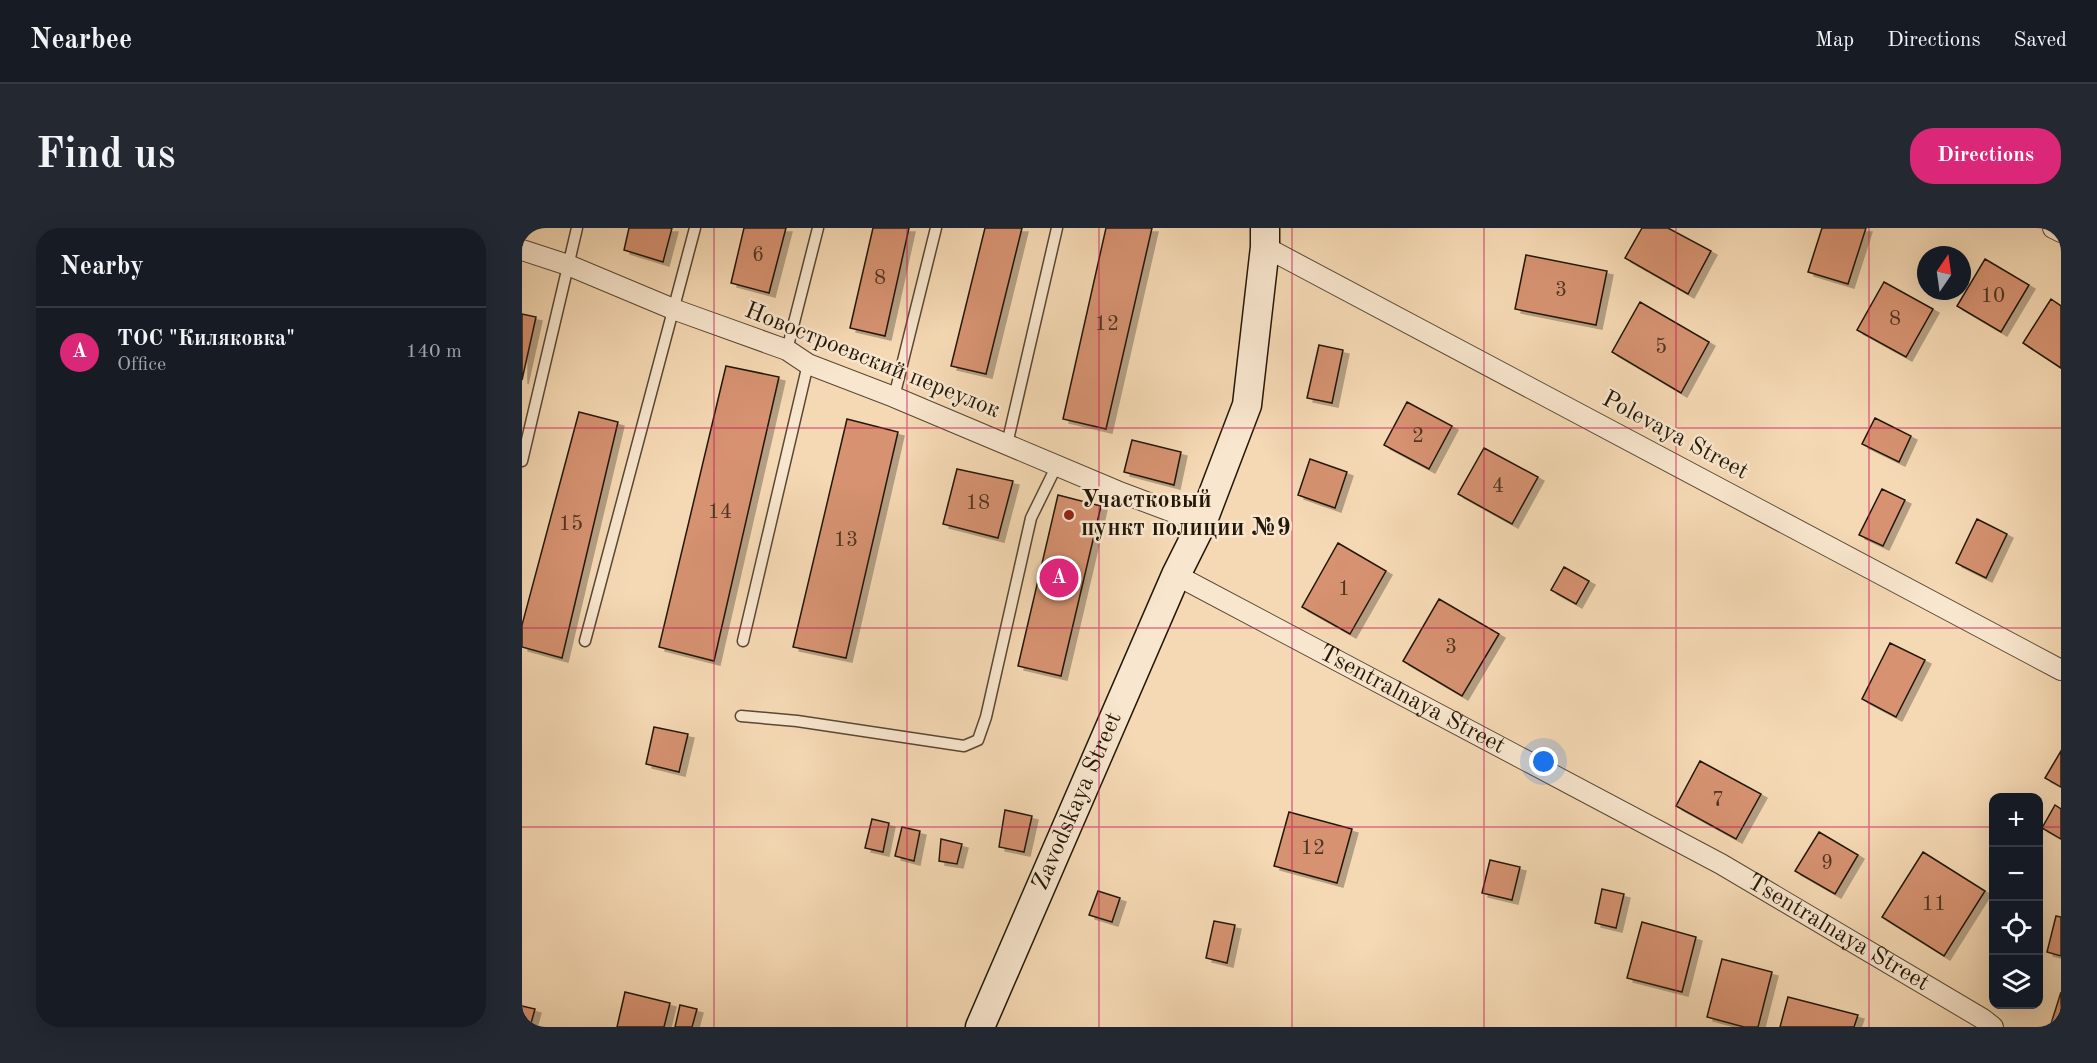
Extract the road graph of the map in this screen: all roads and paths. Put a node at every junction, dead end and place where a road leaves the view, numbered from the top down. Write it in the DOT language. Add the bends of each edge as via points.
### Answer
graph roads {
  1 [pos="577,228"];
  2 [pos="695,228"];
  3 [pos="818,228"];
  4 [pos="936,228"];
  5 [pos="1057,228"];
  6 [pos="2053,228"];
  7 [pos="2061,232"];
  8 [pos="1265,238"];
  9 [pos="522,250"];
  10 [pos="567,265"];
  11 [pos="673,309"];
  12 [pos="787,350"];
  13 [pos="808,364"];
  14 [pos="894,397"];
  15 [pos="1007,444"];
  16 [pos="522,461"];
  17 [pos="1056,465"];
  18 [pos="1202,522"];
  19 [pos="1176,575"];
  20 [pos="585,640"];
  21 [pos="742,641"];
  22 [pos="2061,670"];
  23 [pos="741,716"];
  24 [pos="980,1027"];
  25 [pos="1993,1027"];
  1 -- 10 [label="lane"];
  2 -- 11 [label="lane"];
  3 -- 12 [label="lane"];
  4 -- 14 [label="lane"];
  5 -- 15 [label="lane"];
  6 -- 7 [label="street"];
  8 -- 18 [label="street" via="1247,405"];
  8 -- 22 [label="street, Polevaya Street"];
  9 -- 10 [label="street, Новостроевский переулок"];
  10 -- 11 [label="street, Новостроевский переулок"];
  10 -- 16 [label="lane"];
  11 -- 12 [label="street, Новостроевский переулок"];
  11 -- 20 [label="lane"];
  12 -- 13 [label="street, Новостроевский переулок"];
  13 -- 14 [label="street, Новостроевский переулок"];
  13 -- 21 [label="lane"];
  14 -- 15 [label="street, Новостроевский переулок"];
  15 -- 17 [label="street, Новостроевский переулок"];
  17 -- 18 [label="street, Новостроевский переулок"];
  17 -- 23 [label="lane" via="1031,518 978,740 964,746"];
  18 -- 19 [label="street"];
  19 -- 24 [label="street, Zavodskaya Street"];
  19 -- 25 [label="street, Tsentralnaya Street" via="1721,864"];
}
